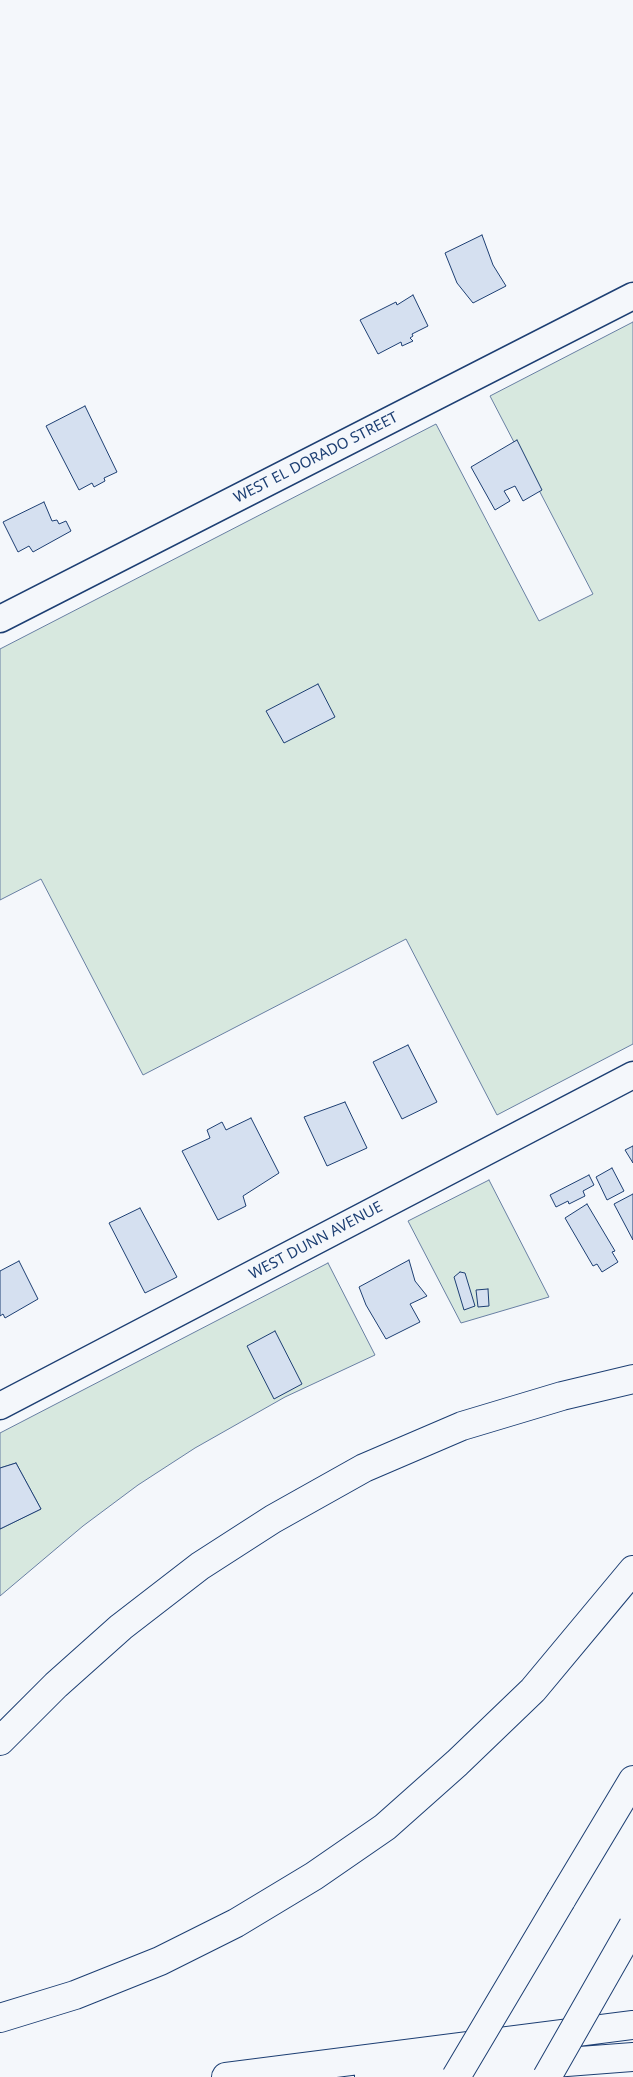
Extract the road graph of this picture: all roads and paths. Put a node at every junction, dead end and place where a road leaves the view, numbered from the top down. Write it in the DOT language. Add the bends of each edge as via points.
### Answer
graph roads {
  1 [pos="633,296"];
  2 [pos="0,619"];
  3 [pos="633,1075"];
  4 [pos="633,1379"];
  5 [pos="0,1406"];
  6 [pos="633,1570"];
  7 [pos="0,1741"];
  8 [pos="633,1780"];
  9 [pos="633,1926"];
  10 [pos="0,2018"];
  11 [pos="633,2025"];
  12 [pos="633,2057"];
  13 [pos="226,2077"];
  14 [pos="369,2077"];
  15 [pos="456,2077"];
  16 [pos="547,2077"];
  1 -- 2 [label="street, WEST EL DORADO STREET"];
  3 -- 5 [label="street, WEST DUNN AVENUE"];
  4 -- 7 [label="highway" via="462,1426 364,1468 273,1519 200,1566 121,1626"];
  6 -- 10 [label="highway" via="533,1690 458,1764 385,1827 314,1876 236,1923 160,1961 75,1995"];
  8 -- 15 [label="highway, bridge"];
  9 -- 16 [label="highway, bridge"];
  11 -- 13 [label="highway"];
  12 -- 14 [label="highway"];
}
